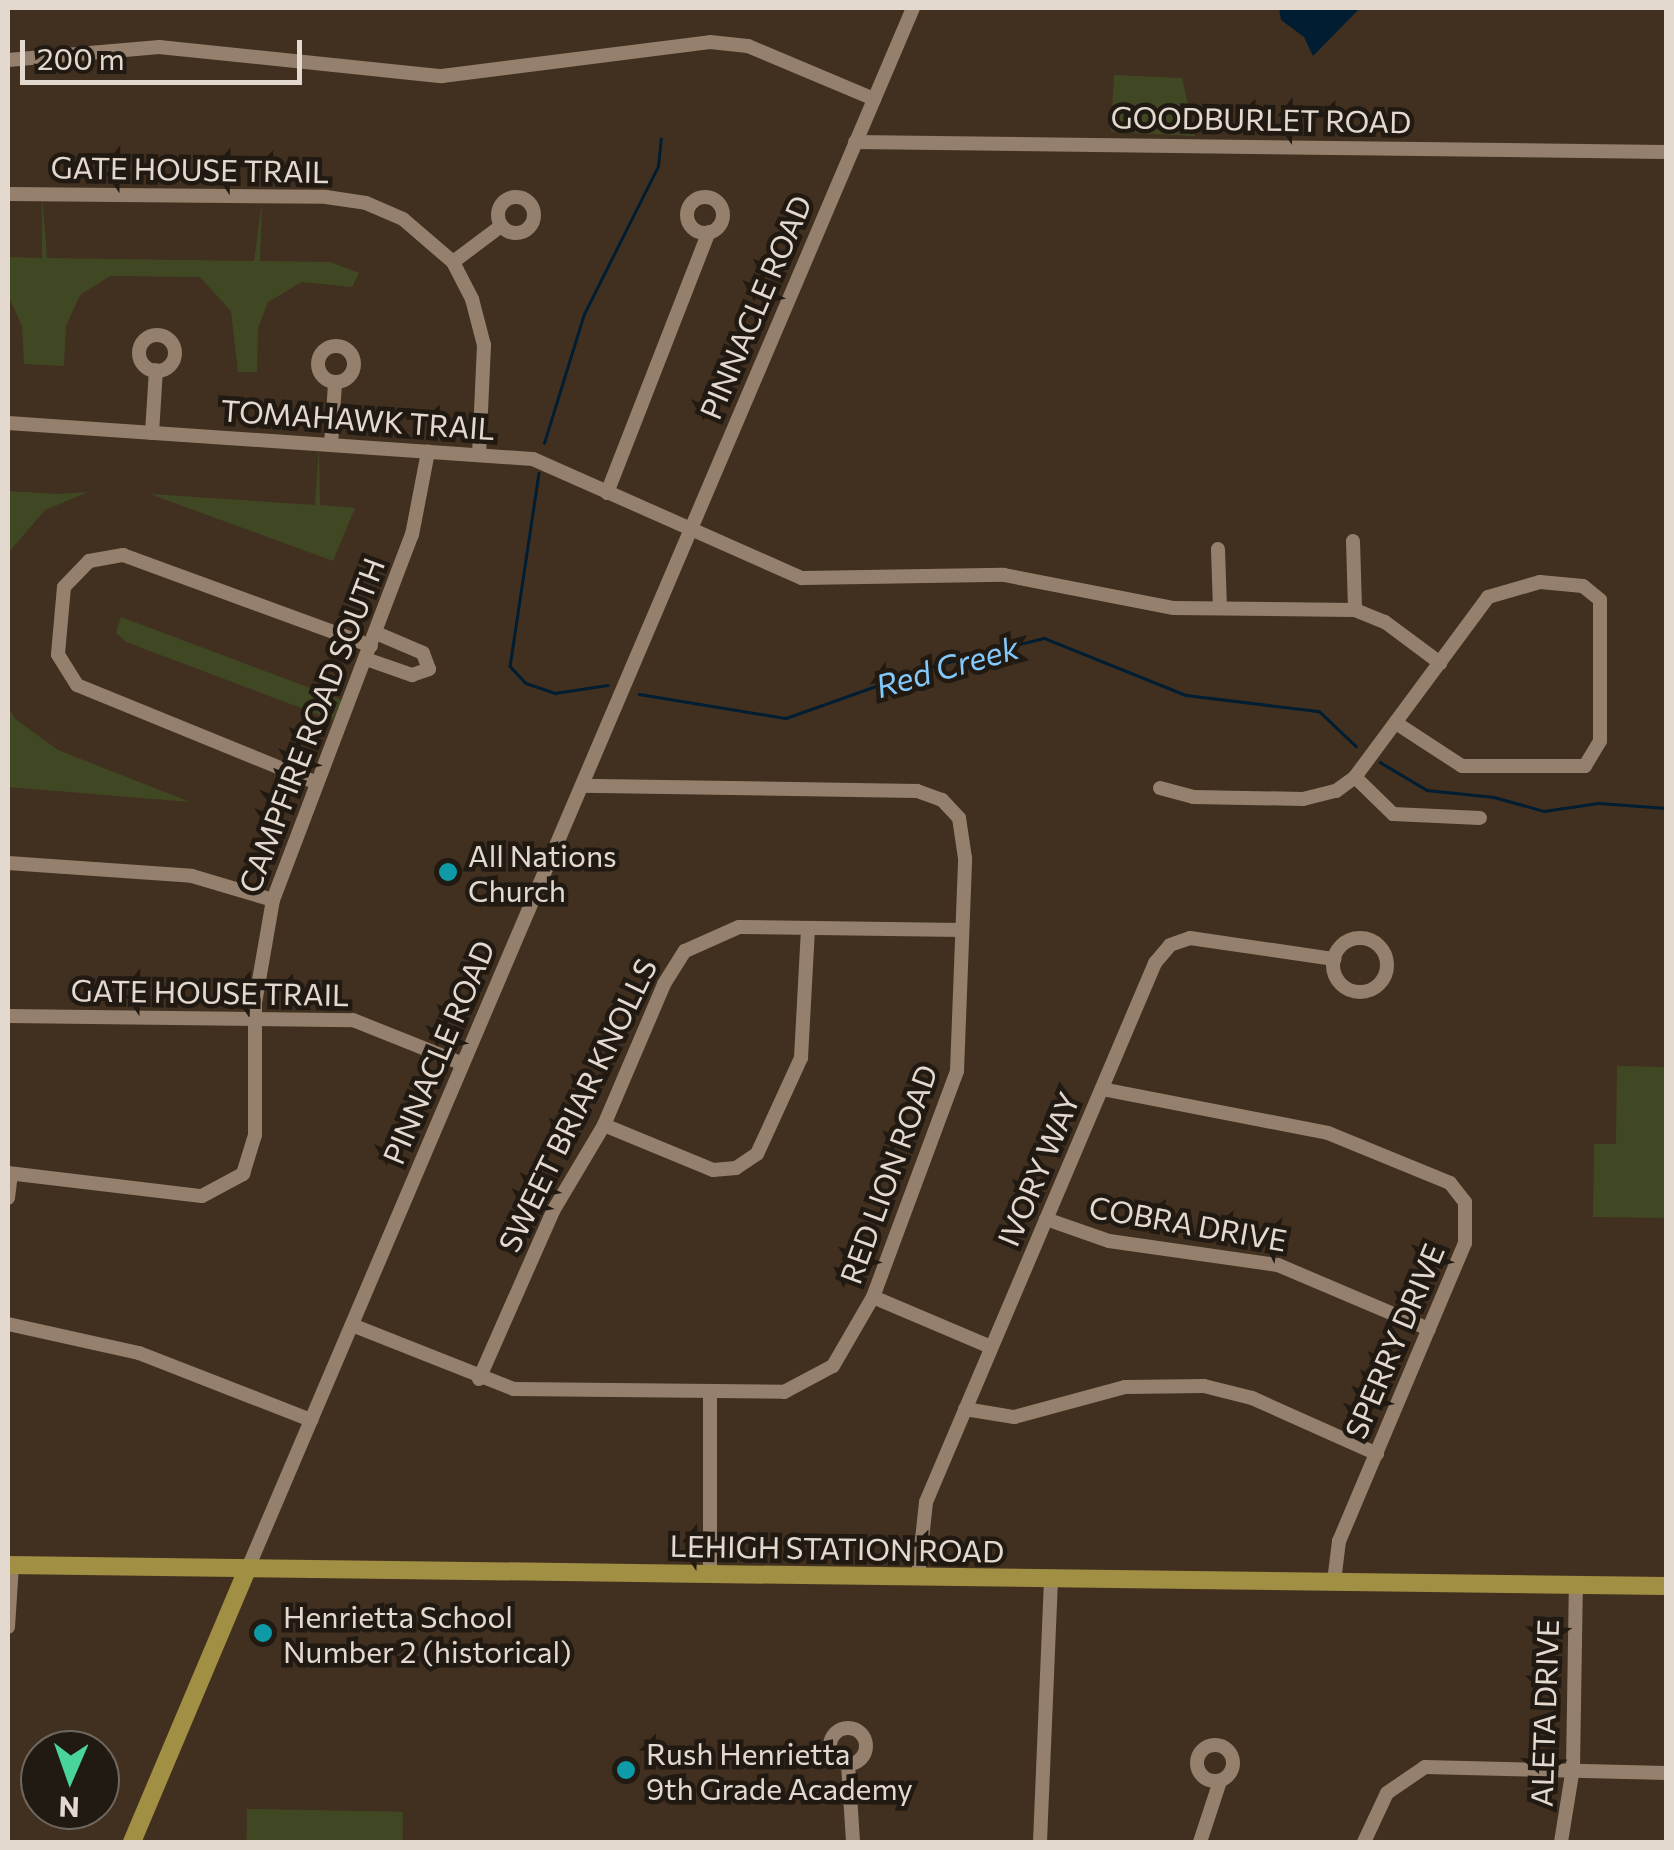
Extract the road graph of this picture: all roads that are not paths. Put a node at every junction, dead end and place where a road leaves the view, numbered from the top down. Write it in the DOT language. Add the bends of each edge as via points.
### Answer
graph roads {
  1 [pos="913,8"];
  2 [pos="8,60"];
  3 [pos="874,98"];
  4 [pos="855,142"];
  5 [pos="1666,152"];
  6 [pos="8,194"];
  7 [pos="502,226"];
  8 [pos="708,232"];
  9 [pos="454,262"];
  10 [pos="156,370"];
  11 [pos="335,383"];
  12 [pos="8,424"];
  13 [pos="152,433"];
  14 [pos="332,446"];
  15 [pos="428,452"];
  16 [pos="479,455"];
  17 [pos="606,493"];
  18 [pos="690,530"];
  19 [pos="1352,541"];
  20 [pos="1218,548"];
  21 [pos="1220,608"];
  22 [pos="1355,610"];
  23 [pos="371,646"];
  24 [pos="1440,663"];
  25 [pos="1396,723"];
  26 [pos="1354,777"];
  27 [pos="317,783"];
  28 [pos="582,786"];
  29 [pos="1160,788"];
  30 [pos="1480,818"];
  31 [pos="8,864"];
  32 [pos="273,900"];
  33 [pos="808,928"];
  34 [pos="962,930"];
  35 [pos="1334,959"];
  36 [pos="8,1016"];
  37 [pos="256,1020"];
  38 [pos="463,1064"];
  39 [pos="1102,1090"];
  40 [pos="604,1125"];
  41 [pos="9,1174"];
  42 [pos="8,1198"];
  43 [pos="1046,1219"];
  44 [pos="873,1297"];
  45 [pos="8,1324"];
  46 [pos="352,1326"];
  47 [pos="1429,1329"];
  48 [pos="991,1347"];
  49 [pos="480,1379"];
  50 [pos="710,1392"];
  51 [pos="966,1409"];
  52 [pos="311,1420"];
  53 [pos="1377,1454"];
  54 [pos="10,1565"];
  55 [pos="248,1568"];
  56 [pos="710,1574"];
  57 [pos="918,1576"];
  58 [pos="1050,1578"];
  59 [pos="1334,1582"];
  60 [pos="1576,1584"];
  61 [pos="1666,1586"];
  62 [pos="8,1628"];
  63 [pos="848,1764"];
  64 [pos="1573,1768"];
  65 [pos="1666,1774"];
  66 [pos="1220,1781"];
  67 [pos="132,1842"];
  68 [pos="854,1842"];
  69 [pos="1040,1842"];
  70 [pos="1200,1842"];
  71 [pos="1364,1842"];
  72 [pos="1561,1842"];
  1 -- 3 [label="street, PINNACLE ROAD"];
  2 -- 3 [label="street" via="159,46 442,76 710,42 748,46"];
  3 -- 4 [label="street, PINNACLE ROAD"];
  4 -- 5 [label="street, GOODBURLET ROAD"];
  4 -- 18 [label="street, PINNACLE ROAD"];
  6 -- 9 [label="street, GATE HOUSE TRAIL" via="347,199 403,219"];
  7 -- 9 [label="street"];
  8 -- 17 [label="street"];
  9 -- 16 [label="street, GATE HOUSE TRAIL" via="484,345"];
  10 -- 13 [label="street"];
  11 -- 14 [label="street"];
  12 -- 13 [label="street, TOMAHAWK TRAIL"];
  13 -- 14 [label="street, TOMAHAWK TRAIL"];
  14 -- 15 [label="street, TOMAHAWK TRAIL"];
  15 -- 16 [label="street, TOMAHAWK TRAIL"];
  15 -- 23 [label="street, CAMPFIRE ROAD SOUTH" via="419,514"];
  16 -- 17 [label="street, TOMAHAWK TRAIL" via="543,460"];
  17 -- 18 [label="street, TOMAHAWK TRAIL"];
  18 -- 21 [label="street, TOMAHAWK TRAIL" via="815,580 1004,575 1142,604"];
  18 -- 28 [label="street, PINNACLE ROAD"];
  19 -- 22 [label="street"];
  20 -- 21 [label="street"];
  21 -- 22 [label="street, TOMAHAWK TRAIL"];
  22 -- 24 [label="street" via="1385,622"];
  23 -- 27 [label="street, CAMPFIRE ROAD SOUTH"];
  23 -- 27 [label="street" via="138,558 89,561 64,587 58,654 76,685"];
  24 -- 25 [label="street"];
  24 -- 25 [label="street" via="1496,592 1540,582 1590,589 1603,616 1595,756 1578,768 1471,768 1445,760"];
  25 -- 26 [label="street"];
  26 -- 29 [label="street" via="1336,791 1303,799 1194,797"];
  26 -- 30 [label="street" via="1394,814"];
  27 -- 32 [label="street, CAMPFIRE ROAD SOUTH"];
  28 -- 34 [label="street, RED LION ROAD" via="934,795 955,812 963,832"];
  28 -- 38 [label="street, PINNACLE ROAD"];
  31 -- 32 [label="street" via="192,876"];
  32 -- 37 [label="street, CAMPFIRE ROAD SOUTH"];
  33 -- 34 [label="street, SWEET BRIAR KNOLLS"];
  33 -- 40 [label="street, SWEET BRIAR KNOLLS" via="728,929 686,951 664,984"];
  33 -- 40 [label="street" via="801,1058 757,1154 736,1168 712,1170"];
  34 -- 44 [label="street, RED LION ROAD" via="962,1023 952,1095"];
  35 -- 39 [label="street, IVORY WAY" via="1202,938 1170,945 1154,963"];
  36 -- 37 [label="street, GATE HOUSE TRAIL"];
  37 -- 38 [label="street, GATE HOUSE TRAIL" via="367,1022"];
  37 -- 41 [label="street, CAMPFIRE ROAD SOUTH" via="252,1151 227,1188 184,1196"];
  38 -- 46 [label="street, PINNACLE ROAD"];
  39 -- 43 [label="street, IVORY WAY"];
  39 -- 47 [label="street, SPERRY DRIVE" via="1298,1124 1450,1183 1465,1202 1468,1234"];
  40 -- 49 [label="street, SWEET BRIAR KNOLLS" via="553,1211"];
  41 -- 42 [label="street"];
  43 -- 47 [label="street, COBRA DRIVE" via="1110,1241 1278,1264"];
  43 -- 48 [label="street, IVORY WAY"];
  44 -- 48 [label="street"];
  44 -- 50 [label="street, RED LION ROAD" via="839,1359 806,1386"];
  45 -- 52 [label="street" via="139,1354"];
  46 -- 49 [label="street, RED LION ROAD"];
  46 -- 52 [label="street, PINNACLE ROAD"];
  47 -- 53 [label="street, SPERRY DRIVE"];
  48 -- 51 [label="street, IVORY WAY"];
  49 -- 50 [label="street, RED LION ROAD" via="525,1390"];
  50 -- 56 [label="street"];
  51 -- 53 [label="street" via="1014,1417 1125,1387 1204,1386 1252,1398"];
  51 -- 57 [label="street, IVORY WAY" via="922,1513"];
  52 -- 55 [label="street, PINNACLE ROAD"];
  53 -- 59 [label="street, SPERRY DRIVE" via="1339,1541"];
  54 -- 55 [label="main road, LEHIGH STATION ROAD"];
  54 -- 62 [label="street"];
  55 -- 56 [label="main road, LEHIGH STATION ROAD"];
  55 -- 67 [label="main road, PINNACLE ROAD"];
  56 -- 57 [label="main road, LEHIGH STATION ROAD"];
  57 -- 58 [label="main road, LEHIGH STATION ROAD"];
  58 -- 59 [label="main road, LEHIGH STATION ROAD"];
  58 -- 69 [label="street"];
  59 -- 60 [label="main road, LEHIGH STATION ROAD"];
  60 -- 61 [label="main road, LEHIGH STATION ROAD"];
  60 -- 64 [label="street, ALETA DRIVE"];
  63 -- 68 [label="street"];
  64 -- 65 [label="street"];
  64 -- 71 [label="street" via="1425,1766 1388,1793"];
  64 -- 72 [label="street, ALETA DRIVE"];
  66 -- 70 [label="street"];
}
